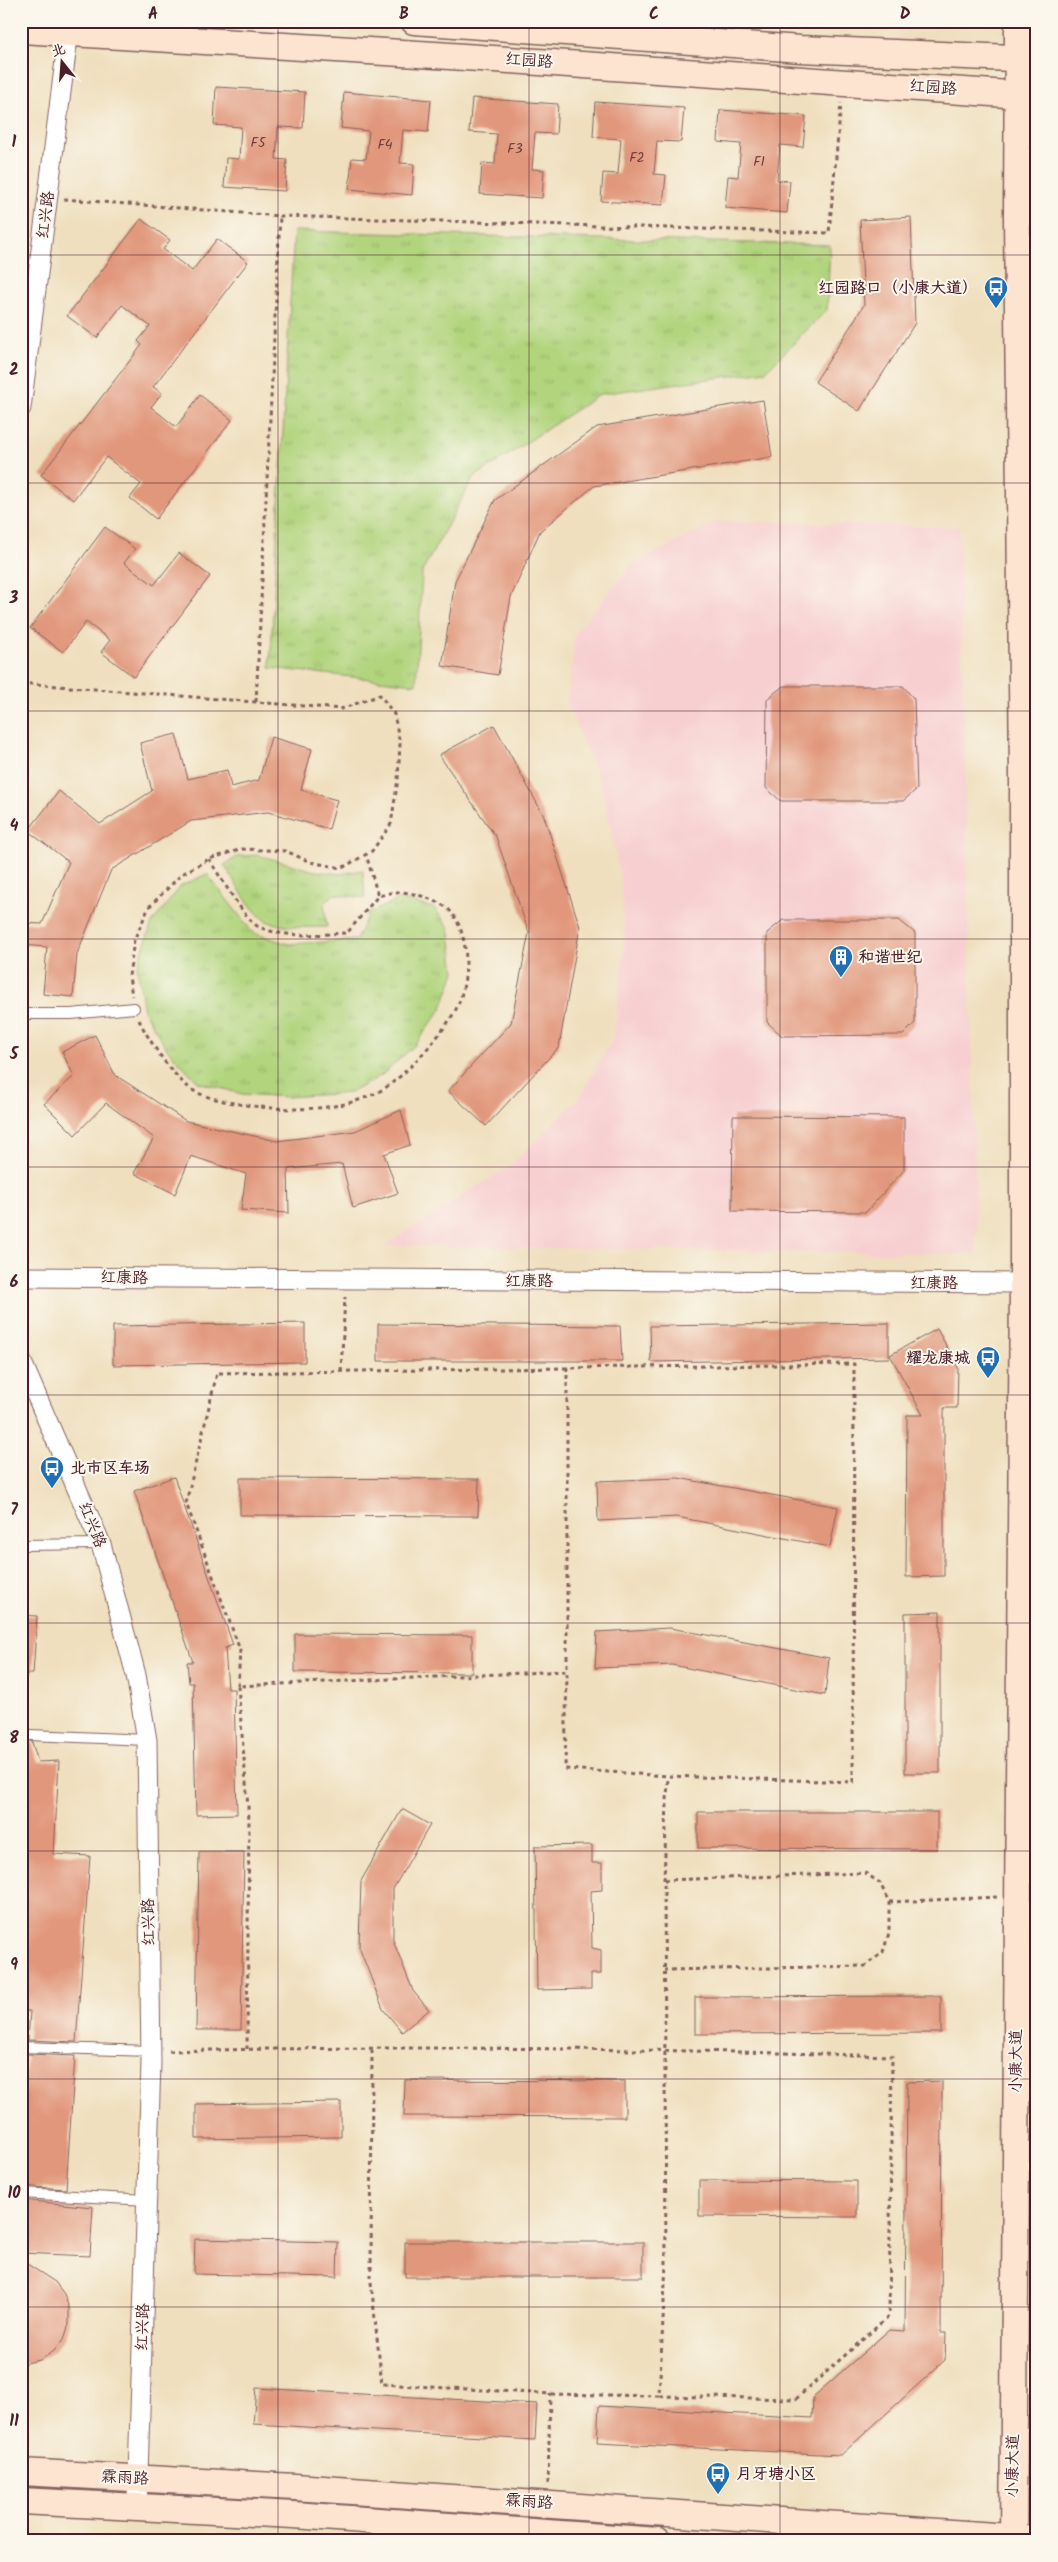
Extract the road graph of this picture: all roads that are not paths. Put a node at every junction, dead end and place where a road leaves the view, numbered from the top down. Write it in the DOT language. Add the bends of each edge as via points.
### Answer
graph roads {
  1 [pos="414,21"];
  2 [pos="1018,21"];
  3 [pos="69,27"];
  4 [pos="21,30"];
  5 [pos="698,32"];
  6 [pos="1027,59"];
  7 [pos="1027,96"];
  8 [pos="21,408"];
  9 [pos="1028,431"];
  10 [pos="134,1008"];
  11 [pos="21,1014"];
  12 [pos="21,1277"];
  13 [pos="1030,1283"];
  14 [pos="21,1360"];
  15 [pos="101,1544"];
  16 [pos="21,1545"];
  17 [pos="30,1735"];
  18 [pos="147,1740"];
  19 [pos="21,2047"];
  20 [pos="151,2052"];
  21 [pos="1026,2078"];
  22 [pos="21,2193"];
  23 [pos="147,2200"];
  24 [pos="21,2472"];
  25 [pos="138,2478"];
  26 [pos="21,2501"];
  27 [pos="137,2507"];
  28 [pos="403,2532"];
  29 [pos="442,2533"];
  30 [pos="1021,2539"];
  31 [pos="658,2541"];
  1 -- 5 [label="main road, 红园路"];
  2 -- 6 [label="main road, 小康大道"];
  3 -- 4 [label="main road, 红园路"];
  3 -- 7 [label="main road, 红园路"];
  3 -- 8 [label="street, 红兴路"];
  5 -- 6 [label="main road, 红园路"];
  6 -- 7 [label="main road, 小康大道"];
  7 -- 9 [label="main road, 小康大道"];
  9 -- 13 [label="main road, 小康大道" via="1023,774"];
  10 -- 11 [label="lane" via="71,1014"];
  12 -- 13 [label="street, 红康路"];
  13 -- 21 [label="main road, 小康大道" via="1018,1896"];
  14 -- 15 [label="street, 红兴路"];
  15 -- 16 [label="lane"];
  15 -- 18 [label="street, 红兴路" via="136,1675"];
  17 -- 18 [label="lane"];
  18 -- 20 [label="street, 红兴路"];
  19 -- 20 [label="lane"];
  20 -- 23 [label="street, 红兴路"];
  21 -- 30 [label="main road, 小康大道"];
  22 -- 23 [label="lane"];
  23 -- 25 [label="street, 红兴路"];
  24 -- 25 [label="main road, 霖雨路"];
  25 -- 27 [label="street, 红兴路"];
  25 -- 30 [label="main road, 霖雨路" via="548,2503"];
  26 -- 27 [label="main road, 霖雨路"];
  27 -- 28 [label="main road, 霖雨路"];
  28 -- 29 [label="main road, 霖雨路"];
  29 -- 31 [label="main road, 霖雨路"];
}
